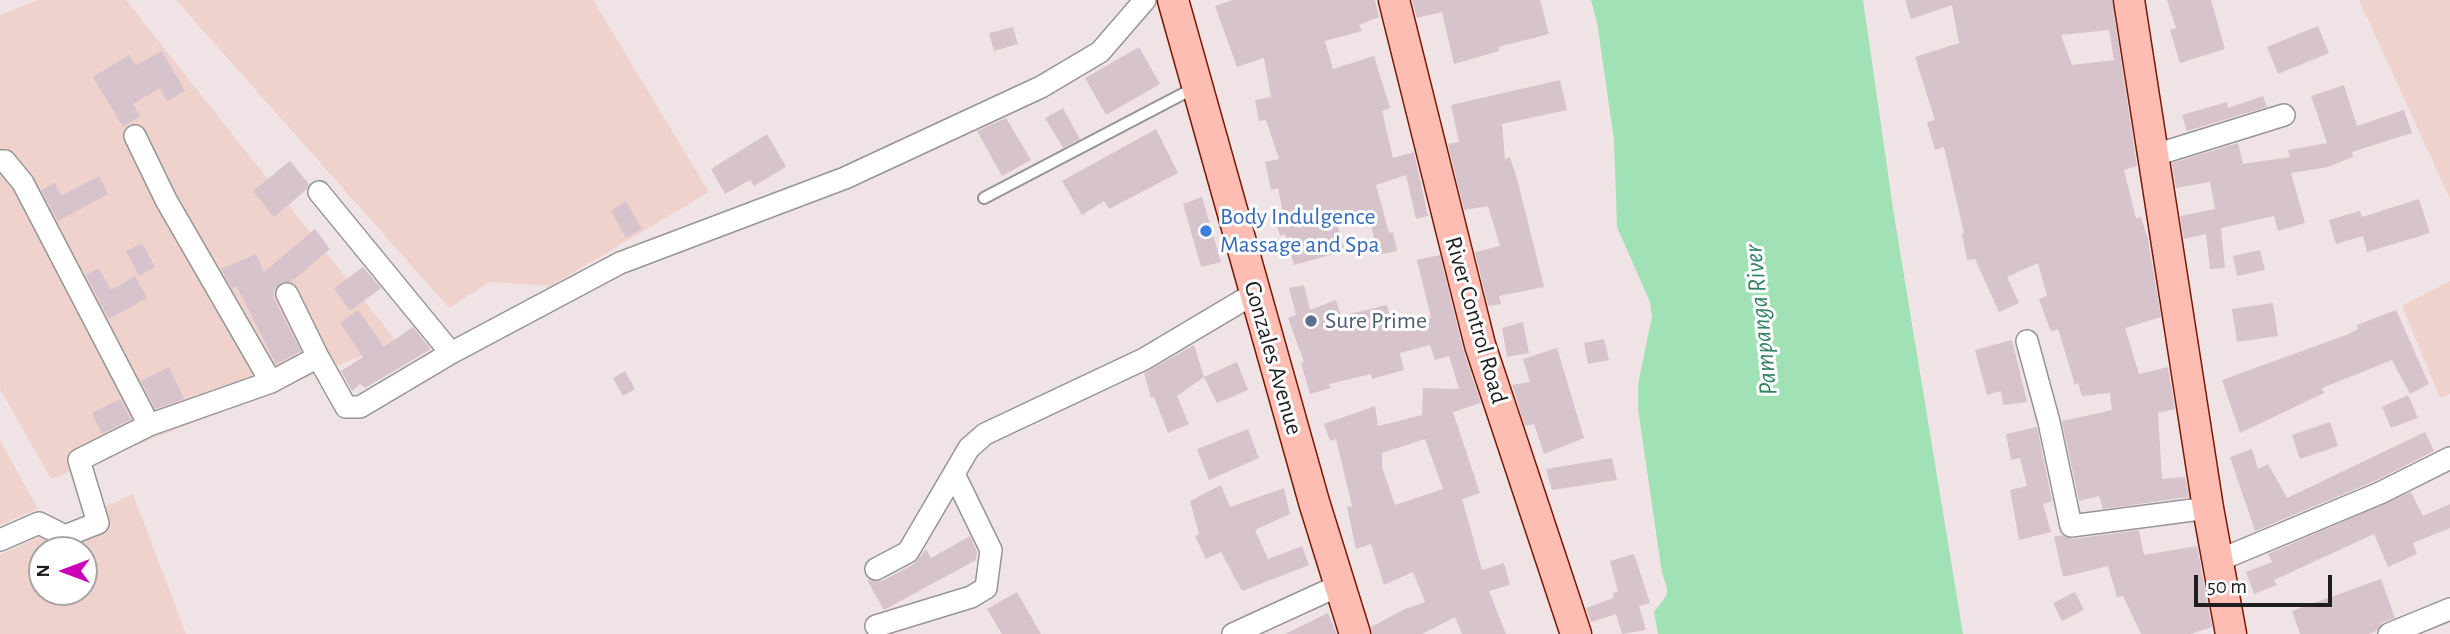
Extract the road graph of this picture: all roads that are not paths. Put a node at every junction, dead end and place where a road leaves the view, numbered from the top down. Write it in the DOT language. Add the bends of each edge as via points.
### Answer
graph roads {
  1 [pos="1145,0"];
  2 [pos="1173,0"];
  3 [pos="1394,0"];
  4 [pos="2129,0"];
  5 [pos="1196,88"];
  6 [pos="2284,115"];
  7 [pos="135,136"];
  8 [pos="2155,155"];
  9 [pos="0,161"];
  10 [pos="319,192"];
  11 [pos="984,198"];
  12 [pos="1255,293"];
  13 [pos="287,294"];
  14 [pos="2027,341"];
  15 [pos="451,353"];
  16 [pos="318,357"];
  17 [pos="271,382"];
  18 [pos="149,425"];
  19 [pos="2450,458"];
  20 [pos="954,474"];
  21 [pos="2208,508"];
  22 [pos="0,540"];
  23 [pos="2217,561"];
  24 [pos="876,569"];
  25 [pos="1340,585"];
  26 [pos="2450,609"];
  27 [pos="876,626"];
  28 [pos="1233,634"];
  29 [pos="1355,634"];
  30 [pos="1576,634"];
  31 [pos="2231,634"];
  32 [pos="2389,634"];
  1 -- 15 [label="street" via="1100,52 1041,87 845,178 620,263"];
  2 -- 5 [label="street, Gonzales Avenue"];
  3 -- 30 [label="street, River Control Road" via="1480,345"];
  4 -- 8 [label="street"];
  5 -- 11 [label="lane"];
  5 -- 12 [label="street, Gonzales Avenue"];
  6 -- 8 [label="street"];
  7 -- 17 [label="street" via="166,200"];
  8 -- 21 [label="street"];
  9 -- 18 [label="street" via="23,183"];
  10 -- 15 [label="street"];
  12 -- 20 [label="street" via="1144,359 985,434 969,448"];
  12 -- 25 [label="street, Gonzales Avenue"];
  13 -- 16 [label="street"];
  14 -- 21 [label="street" via="2071,526"];
  15 -- 16 [label="street" via="360,407 346,407"];
  16 -- 17 [label="street"];
  17 -- 18 [label="street"];
  18 -- 22 [label="street" via="79,460 99,523 69,536 39,523"];
  19 -- 23 [label="street" via="2380,493"];
  20 -- 24 [label="street" via="908,552"];
  20 -- 27 [label="street" via="991,550 986,587 971,597"];
  21 -- 23 [label="street"];
  23 -- 31 [label="street"];
  25 -- 28 [label="street"];
  25 -- 29 [label="street, Gonzales Avenue"];
  26 -- 32 [label="street"];
}
